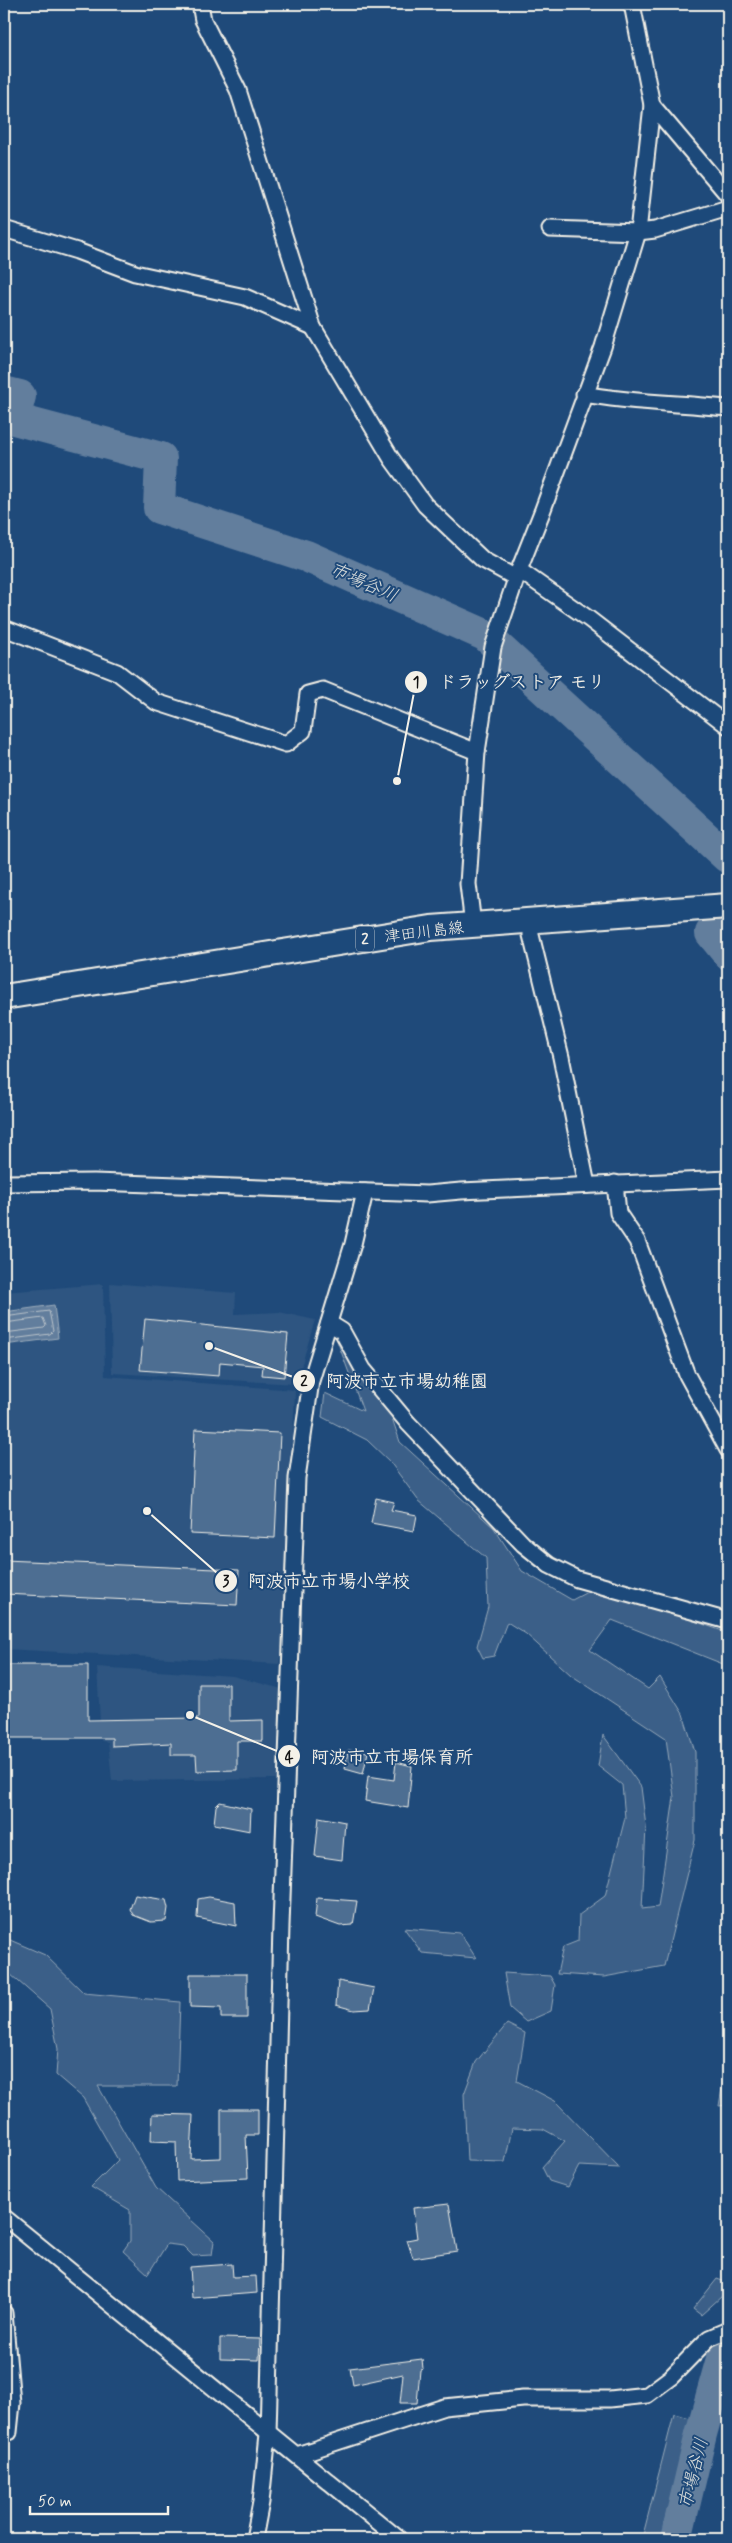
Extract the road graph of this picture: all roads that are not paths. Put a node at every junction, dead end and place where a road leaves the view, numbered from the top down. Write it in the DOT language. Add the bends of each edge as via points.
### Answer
graph roads {
  1 [pos="200,4"];
  2 [pos="632,4"];
  3 [pos="652,105"];
  4 [pos="728,195"];
  5 [pos="728,208"];
  6 [pos="550,229"];
  7 [pos="4,230"];
  8 [pos="638,232"];
  9 [pos="313,327"];
  10 [pos="584,394"];
  11 [pos="728,408"];
  12 [pos="517,574"];
  13 [pos="4,628"];
  14 [pos="728,726"];
  15 [pos="477,752"];
  16 [pos="728,906"];
  17 [pos="530,919"];
  18 [pos="473,925"];
  19 [pos="4,997"];
  20 [pos="728,1179"];
  21 [pos="4,1183"];
  22 [pos="614,1183"];
  23 [pos="587,1185"];
  24 [pos="365,1192"];
  25 [pos="329,1323"];
  26 [pos="728,1450"];
  27 [pos="728,1620"];
  28 [pos="4,2218"];
  29 [pos="4,2314"];
  30 [pos="728,2330"];
  31 [pos="4,2432"];
  32 [pos="268,2434"];
  33 [pos="297,2455"];
  34 [pos="254,2539"];
  35 [pos="399,2539"];
  1 -- 9 [label="street" via="203,20 238,90"];
  2 -- 3 [label="street"];
  3 -- 4 [label="street"];
  3 -- 8 [label="street"];
  5 -- 8 [label="street"];
  6 -- 8 [label="street"];
  7 -- 9 [label="street" via="77,251 135,273 245,297"];
  8 -- 10 [label="street" via="603,347"];
  9 -- 12 [label="street" via="391,458 425,505 483,560"];
  10 -- 11 [label="street"];
  10 -- 12 [label="street"];
  12 -- 14 [label="street" via="589,619"];
  12 -- 15 [label="street" via="494,642"];
  13 -- 15 [label="street" via="117,672 156,702 286,744 303,731 308,694 323,690"];
  15 -- 18 [label="street" via="468,884"];
  16 -- 17 [label="main road, 津田川島線 / 2"];
  17 -- 18 [label="main road, 津田川島線 / 2"];
  17 -- 23 [label="street"];
  18 -- 19 [label="main road, 津田川島線 / 2" via="421,930"];
  20 -- 22 [label="street"];
  21 -- 24 [label="street" via="94,1182"];
  22 -- 23 [label="street"];
  22 -- 26 [label="street" via="618,1213 636,1241 687,1375"];
  23 -- 24 [label="street" via="427,1194"];
  24 -- 25 [label="street"];
  25 -- 27 [label="street" via="342,1331 363,1369 408,1423 523,1544 549,1565 577,1579"];
  25 -- 32 [label="street" via="311,1381 297,1478"];
  28 -- 32 [label="street"];
  29 -- 31 [label="street" via="12,2403 10,2432"];
  30 -- 33 [label="street" via="709,2338 671,2376 647,2394 610,2398 523,2399 444,2407"];
  32 -- 33 [label="street"];
  32 -- 34 [label="street"];
  33 -- 35 [label="street"];
}
